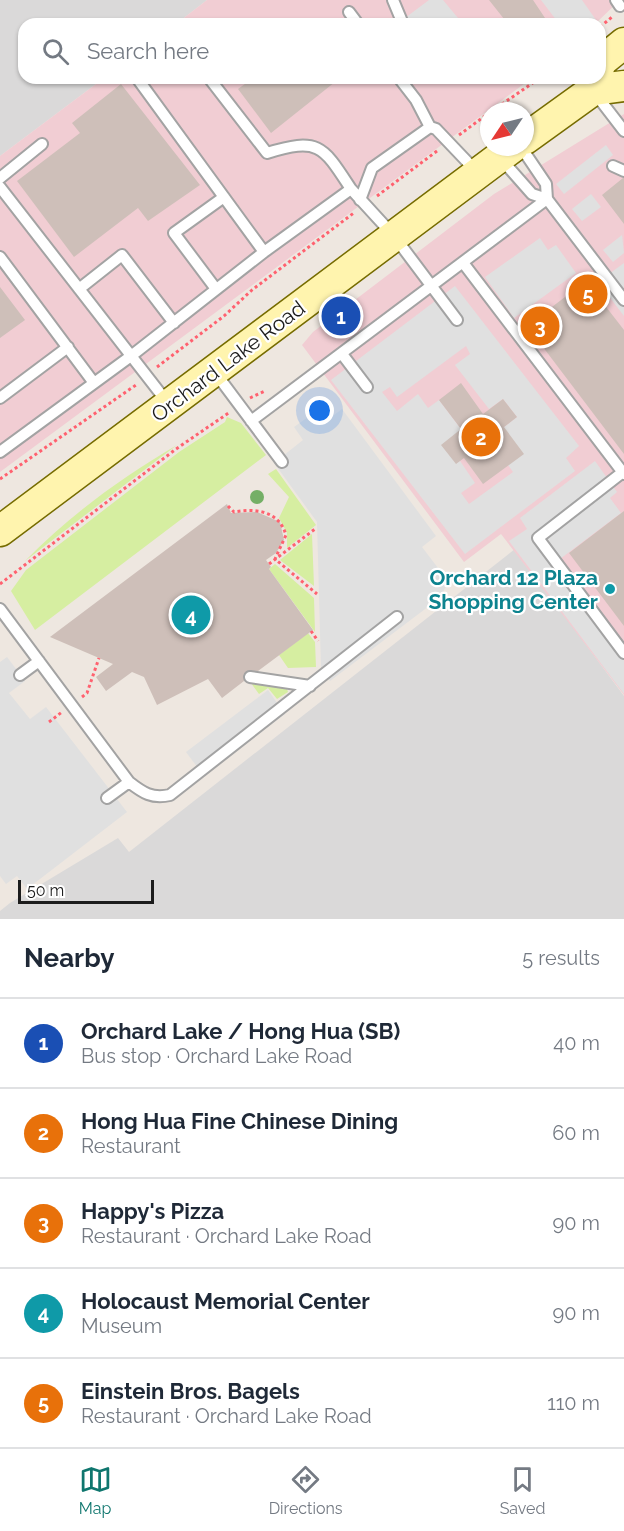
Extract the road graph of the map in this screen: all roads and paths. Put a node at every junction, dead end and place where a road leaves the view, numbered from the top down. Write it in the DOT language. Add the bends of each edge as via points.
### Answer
graph roads {
  1 [pos="393,0"];
  2 [pos="349,12"];
  3 [pos="354,18"];
  4 [pos="400,18"];
  5 [pos="624,43"];
  6 [pos="606,58"];
  7 [pos="606,81"];
  8 [pos="141,84"];
  9 [pos="214,84"];
  10 [pos="404,84"];
  11 [pos="531,84"];
  12 [pos="589,84"];
  13 [pos="599,84"];
  14 [pos="624,86"];
  15 [pos="505,102"];
  16 [pos="480,119"];
  17 [pos="430,127"];
  18 [pos="534,131"];
  19 [pos="624,131"];
  20 [pos="449,142"];
  21 [pos="42,144"];
  22 [pos="480,150"];
  23 [pos="503,156"];
  24 [pos="613,166"];
  25 [pos="624,171"];
  26 [pos="0,178"];
  27 [pos="0,187"];
  28 [pos="351,189"];
  29 [pos="224,197"];
  30 [pos="547,199"];
  31 [pos="362,203"];
  32 [pos="394,236"];
  33 [pos="264,252"];
  34 [pos="0,257"];
  35 [pos="464,264"];
  36 [pos="433,287"];
  37 [pos="79,289"];
  38 [pos="216,290"];
  39 [pos="624,300"];
  40 [pos="458,320"];
  41 [pos="174,322"];
  42 [pos="68,347"];
  43 [pos="342,354"];
  44 [pos="131,356"];
  45 [pos="214,371"];
  46 [pos="146,376"];
  47 [pos="94,383"];
  48 [pos="367,387"];
  49 [pos="272,390"];
  50 [pos="0,398"];
  51 [pos="170,404"];
  52 [pos="239,405"];
  53 [pos="251,421"];
  54 [pos="0,452"];
  55 [pos="282,462"];
  56 [pos="623,473"];
  57 [pos="0,479"];
  58 [pos="228,506"];
  59 [pos="315,529"];
  60 [pos="0,531"];
  61 [pos="275,559"];
  62 [pos="269,564"];
  63 [pos="0,584"];
  64 [pos="317,594"];
  65 [pos="0,609"];
  66 [pos="397,617"];
  67 [pos="311,631"];
  68 [pos="318,641"];
  69 [pos="624,653"];
  70 [pos="39,661"];
  71 [pos="20,675"];
  72 [pos="250,677"];
  73 [pos="310,686"];
  74 [pos="129,782"];
  75 [pos="107,798"];
  1 -- 4 [label="lane"];
  2 -- 3 [label="lane"];
  5 -- 6 [label="main road"];
  7 -- 14 [label="main road"];
  8 -- 29 [label="lane"];
  9 -- 28 [label="lane" via="267,153 297,144 314,145 332,160"];
  10 -- 17 [label="lane"];
  11 -- 15 [label="path"];
  12 -- 18 [label="main road"];
  13 -- 19 [label="lane"];
  16 -- 20 [label="path"];
  17 -- 20 [label="lane"];
  17 -- 31 [label="lane" via="372,168"];
  20 -- 22 [label="lane"];
  20 -- 31 [label="path"];
  21 -- 26 [label="lane"];
  23 -- 30 [label="lane" via="532,194"];
  23 -- 30 [label="lane" via="546,184"];
  23 -- 32 [label="main road, Orchard Lake Road"];
  24 -- 25 [label="lane"];
  27 -- 37 [label="lane"];
  28 -- 31 [label="lane"];
  28 -- 33 [label="lane"];
  29 -- 33 [label="lane"];
  29 -- 38 [label="lane" via="174,233"];
  30 -- 35 [label="lane"];
  30 -- 39 [label="lane"];
  31 -- 32 [label="lane"];
  31 -- 46 [label="path"];
  32 -- 36 [label="lane"];
  32 -- 45 [label="main road, Orchard Lake Road"];
  33 -- 38 [label="lane"];
  34 -- 42 [label="lane"];
  35 -- 36 [label="lane"];
  35 -- 56 [label="lane"];
  36 -- 40 [label="lane"];
  36 -- 43 [label="lane"];
  37 -- 41 [label="lane" via="122,255"];
  37 -- 44 [label="lane"];
  38 -- 41 [label="lane"];
  41 -- 44 [label="lane"];
  42 -- 47 [label="lane"];
  42 -- 50 [label="lane"];
  43 -- 48 [label="lane"];
  43 -- 53 [label="lane"];
  44 -- 46 [label="lane"];
  44 -- 47 [label="lane"];
  45 -- 51 [label="main road, Orchard Lake Road"];
  45 -- 52 [label="lane"];
  46 -- 51 [label="lane"];
  46 -- 57 [label="path"];
  47 -- 54 [label="lane"];
  49 -- 52 [label="path" via="257,393"];
  51 -- 60 [label="main road, Orchard Lake Road"];
  52 -- 53 [label="lane"];
  52 -- 63 [label="path"];
  53 -- 55 [label="lane"];
  56 -- 69 [label="lane" via="538,538"];
  58 -- 61 [label="path" via="234,512 264,512 280,522 286,535"];
  59 -- 61 [label="path"];
  61 -- 62 [label="path"];
  61 -- 64 [label="path"];
  65 -- 70 [label="lane"];
  66 -- 73 [label="lane"];
  67 -- 68 [label="path"];
  70 -- 71 [label="lane"];
  70 -- 74 [label="lane"];
  72 -- 73 [label="lane"];
  73 -- 74 [label="lane" via="171,795 156,798"];
  74 -- 75 [label="lane"];
}
